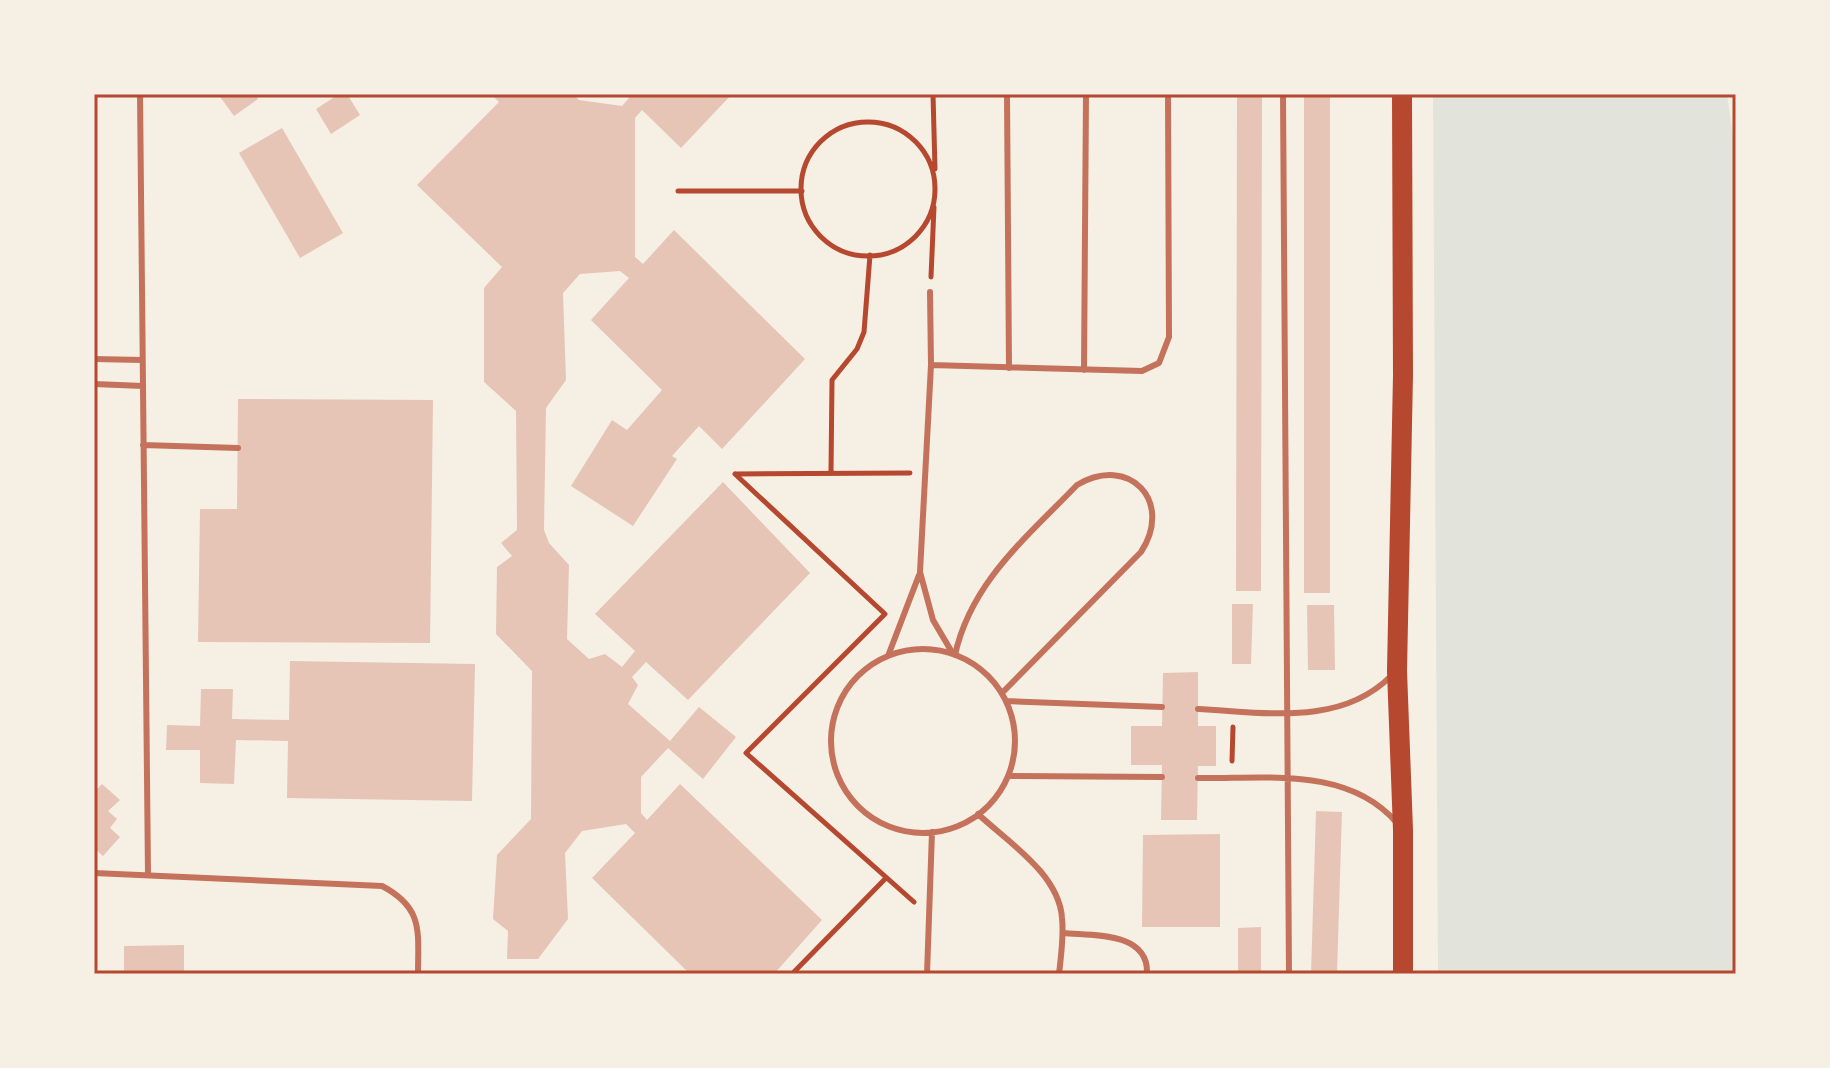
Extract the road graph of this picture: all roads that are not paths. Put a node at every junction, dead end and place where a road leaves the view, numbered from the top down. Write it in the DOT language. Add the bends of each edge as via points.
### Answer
graph roads {
  1 [pos="140,94"];
  2 [pos="1007,94"];
  3 [pos="1086,94"];
  4 [pos="1168,94"];
  5 [pos="1283,94"];
  6 [pos="1402,94"];
  7 [pos="930,292"];
  8 [pos="94,359"];
  9 [pos="142,360"];
  10 [pos="931,365"];
  11 [pos="1009,368"];
  12 [pos="1084,370"];
  13 [pos="94,384"];
  14 [pos="143,386"];
  15 [pos="143,445"];
  16 [pos="238,448"];
  17 [pos="920,572"];
  18 [pos="954,654"];
  19 [pos="888,656"];
  20 [pos="1397,671"];
  21 [pos="1002,693"];
  22 [pos="1006,701"];
  23 [pos="1162,707"];
  24 [pos="1198,709"];
  25 [pos="1285,713"];
  26 [pos="1008,776"];
  27 [pos="1162,777"];
  28 [pos="1198,778"];
  29 [pos="1286,779"];
  30 [pos="978,814"];
  31 [pos="1403,830"];
  32 [pos="932,832"];
  33 [pos="94,873"];
  34 [pos="148,874"];
  35 [pos="1063,933"];
  36 [pos="418,974"];
  37 [pos="927,974"];
  38 [pos="1059,974"];
  39 [pos="1147,974"];
  40 [pos="1289,974"];
  41 [pos="1403,974"];
  1 -- 9 [label="lane"];
  2 -- 11 [label="lane"];
  3 -- 12 [label="lane"];
  4 -- 12 [label="lane" via="1168,347 1151,369"];
  5 -- 25 [label="lane"];
  6 -- 20 [label="main road"];
  7 -- 10 [label="lane"];
  8 -- 9 [label="lane"];
  9 -- 14 [label="lane"];
  10 -- 11 [label="lane"];
  10 -- 17 [label="lane"];
  11 -- 12 [label="lane"];
  13 -- 14 [label="lane"];
  14 -- 15 [label="lane"];
  15 -- 16 [label="lane"];
  15 -- 34 [label="lane"];
  17 -- 18 [label="lane" via="933,620"];
  17 -- 19 [label="lane"];
  18 -- 19 [label="lane" via="920,649"];
  18 -- 21 [label="lane" via="989,676"];
  18 -- 21 [label="lane" via="981,589 1077,485 1110,473 1141,488 1154,520 1141,552"];
  19 -- 32 [label="lane" via="872,664 848,689 834,721 832,755 844,788 867,814 897,829"];
  20 -- 25 [label="lane" via="1346,706"];
  20 -- 31 [label="main road"];
  21 -- 22 [label="lane"];
  22 -- 23 [label="lane"];
  22 -- 26 [label="lane" via="1015,738"];
  24 -- 25 [label="lane"];
  25 -- 29 [label="lane"];
  26 -- 27 [label="lane"];
  26 -- 30 [label="lane"];
  28 -- 29 [label="lane"];
  29 -- 31 [label="lane" via="1352,789 1372,799"];
  29 -- 40 [label="lane"];
  30 -- 32 [label="lane"];
  30 -- 35 [label="lane" via="1049,882"];
  31 -- 41 [label="main road"];
  32 -- 37 [label="lane"];
  33 -- 34 [label="lane"];
  34 -- 36 [label="lane" via="382,886 411,908 418,925"];
  35 -- 38 [label="lane"];
  35 -- 39 [label="lane" via="1125,940 1143,954"];
}
